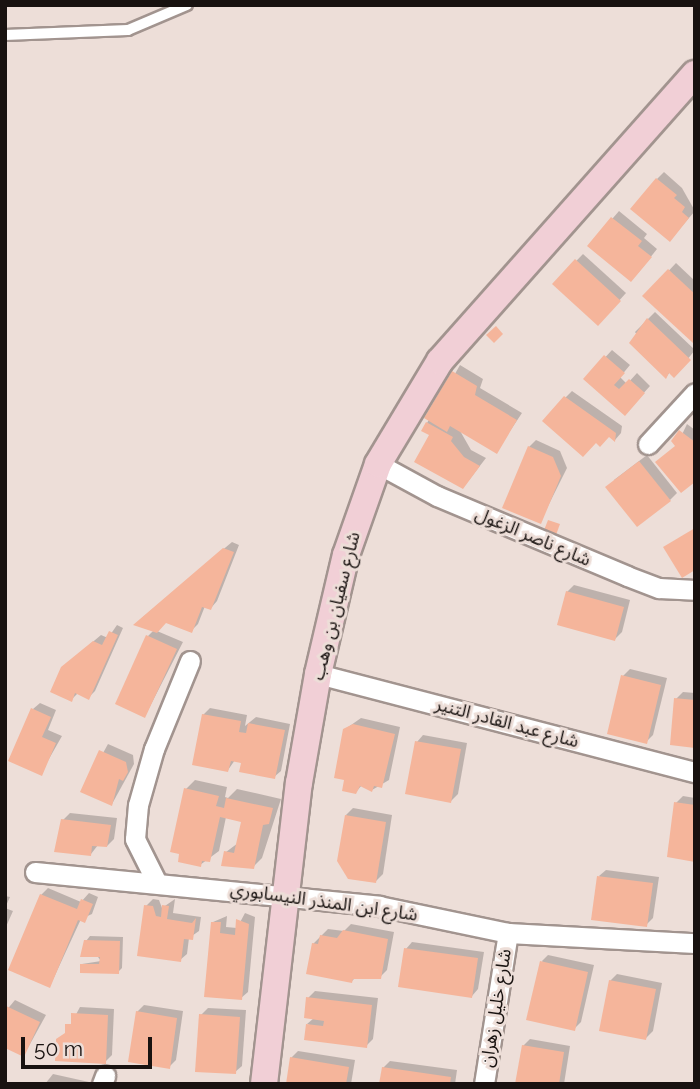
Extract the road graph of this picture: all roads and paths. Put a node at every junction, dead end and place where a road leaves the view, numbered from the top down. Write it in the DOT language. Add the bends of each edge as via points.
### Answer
graph roads {
  1 [pos="187,5"];
  2 [pos="5,35"];
  3 [pos="695,74"];
  4 [pos="695,393"];
  5 [pos="648,444"];
  6 [pos="379,464"];
  7 [pos="695,590"];
  8 [pos="190,661"];
  9 [pos="318,674"];
  10 [pos="695,772"];
  11 [pos="35,872"];
  12 [pos="156,881"];
  13 [pos="284,895"];
  14 [pos="508,933"];
  15 [pos="695,943"];
  16 [pos="264,1084"];
  17 [pos="484,1084"];
  1 -- 2 [label="lane" via="128,30"];
  3 -- 6 [label="street, شارع سفيان بن وهب" via="440,361"];
  4 -- 5 [label="street"];
  6 -- 7 [label="street, شارع ناصر الزغول" via="437,496 627,576 659,588"];
  6 -- 9 [label="street, شارع سفيان بن وهب" via="345,555"];
  8 -- 12 [label="street" via="154,749 138,805 135,839"];
  9 -- 10 [label="street, شارع عبد القادر التنير"];
  9 -- 13 [label="street, شارع سفيان بن وهب"];
  11 -- 12 [label="street, شارع ابن المنذر النيسابوري"];
  12 -- 13 [label="street, شارع ابن المنذر النيسابوري"];
  13 -- 14 [label="street, شارع ابن المنذر النيسابوري" via="379,906"];
  13 -- 16 [label="street, شارع سفيان بن وهب"];
  14 -- 15 [label="street, شارع ابن المنذر النيسابوري"];
  14 -- 17 [label="street, شارع خليل زهران"];
}
